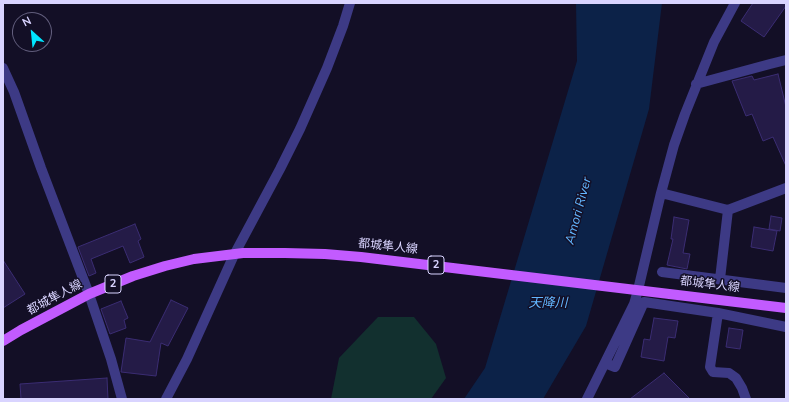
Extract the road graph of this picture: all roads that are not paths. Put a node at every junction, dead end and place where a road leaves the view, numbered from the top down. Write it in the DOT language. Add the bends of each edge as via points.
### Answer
graph roads {
  1 [pos="350,3"];
  2 [pos="735,3"];
  3 [pos="786,60"];
  4 [pos="3,68"];
  5 [pos="696,84"];
  6 [pos="786,188"];
  7 [pos="661,193"];
  8 [pos="728,210"];
  9 [pos="238,254"];
  10 [pos="662,272"];
  11 [pos="720,279"];
  12 [pos="786,288"];
  13 [pos="638,290"];
  14 [pos="89,294"];
  15 [pos="786,308"];
  16 [pos="718,313"];
  17 [pos="786,327"];
  18 [pos="3,341"];
  19 [pos="605,363"];
  20 [pos="122,399"];
  21 [pos="166,399"];
  22 [pos="587,399"];
  23 [pos="746,399"];
  1 -- 9 [label="street" via="327,68 300,129"];
  2 -- 5 [label="street" via="714,42"];
  3 -- 5 [label="street"];
  4 -- 14 [label="street"];
  5 -- 7 [label="street" via="674,145"];
  6 -- 8 [label="street"];
  7 -- 8 [label="street"];
  7 -- 13 [label="street"];
  8 -- 11 [label="street"];
  9 -- 13 [label="main road, 都城隼人線 / 2" via="285,253 361,257"];
  9 -- 14 [label="main road, 都城隼人線 / 2" via="194,259 166,266"];
  9 -- 21 [label="street"];
  10 -- 11 [label="street"];
  11 -- 12 [label="street"];
  13 -- 15 [label="main road, 都城隼人線 / 2"];
  13 -- 19 [label="street" via="634,304"];
  14 -- 18 [label="main road, 都城隼人線 / 2"];
  14 -- 20 [label="street"];
  16 -- 17 [label="street"];
  16 -- 19 [label="street" via="644,302 615,367"];
  16 -- 23 [label="street" via="710,367 713,372 729,373 736,378"];
  19 -- 22 [label="street"];
}
